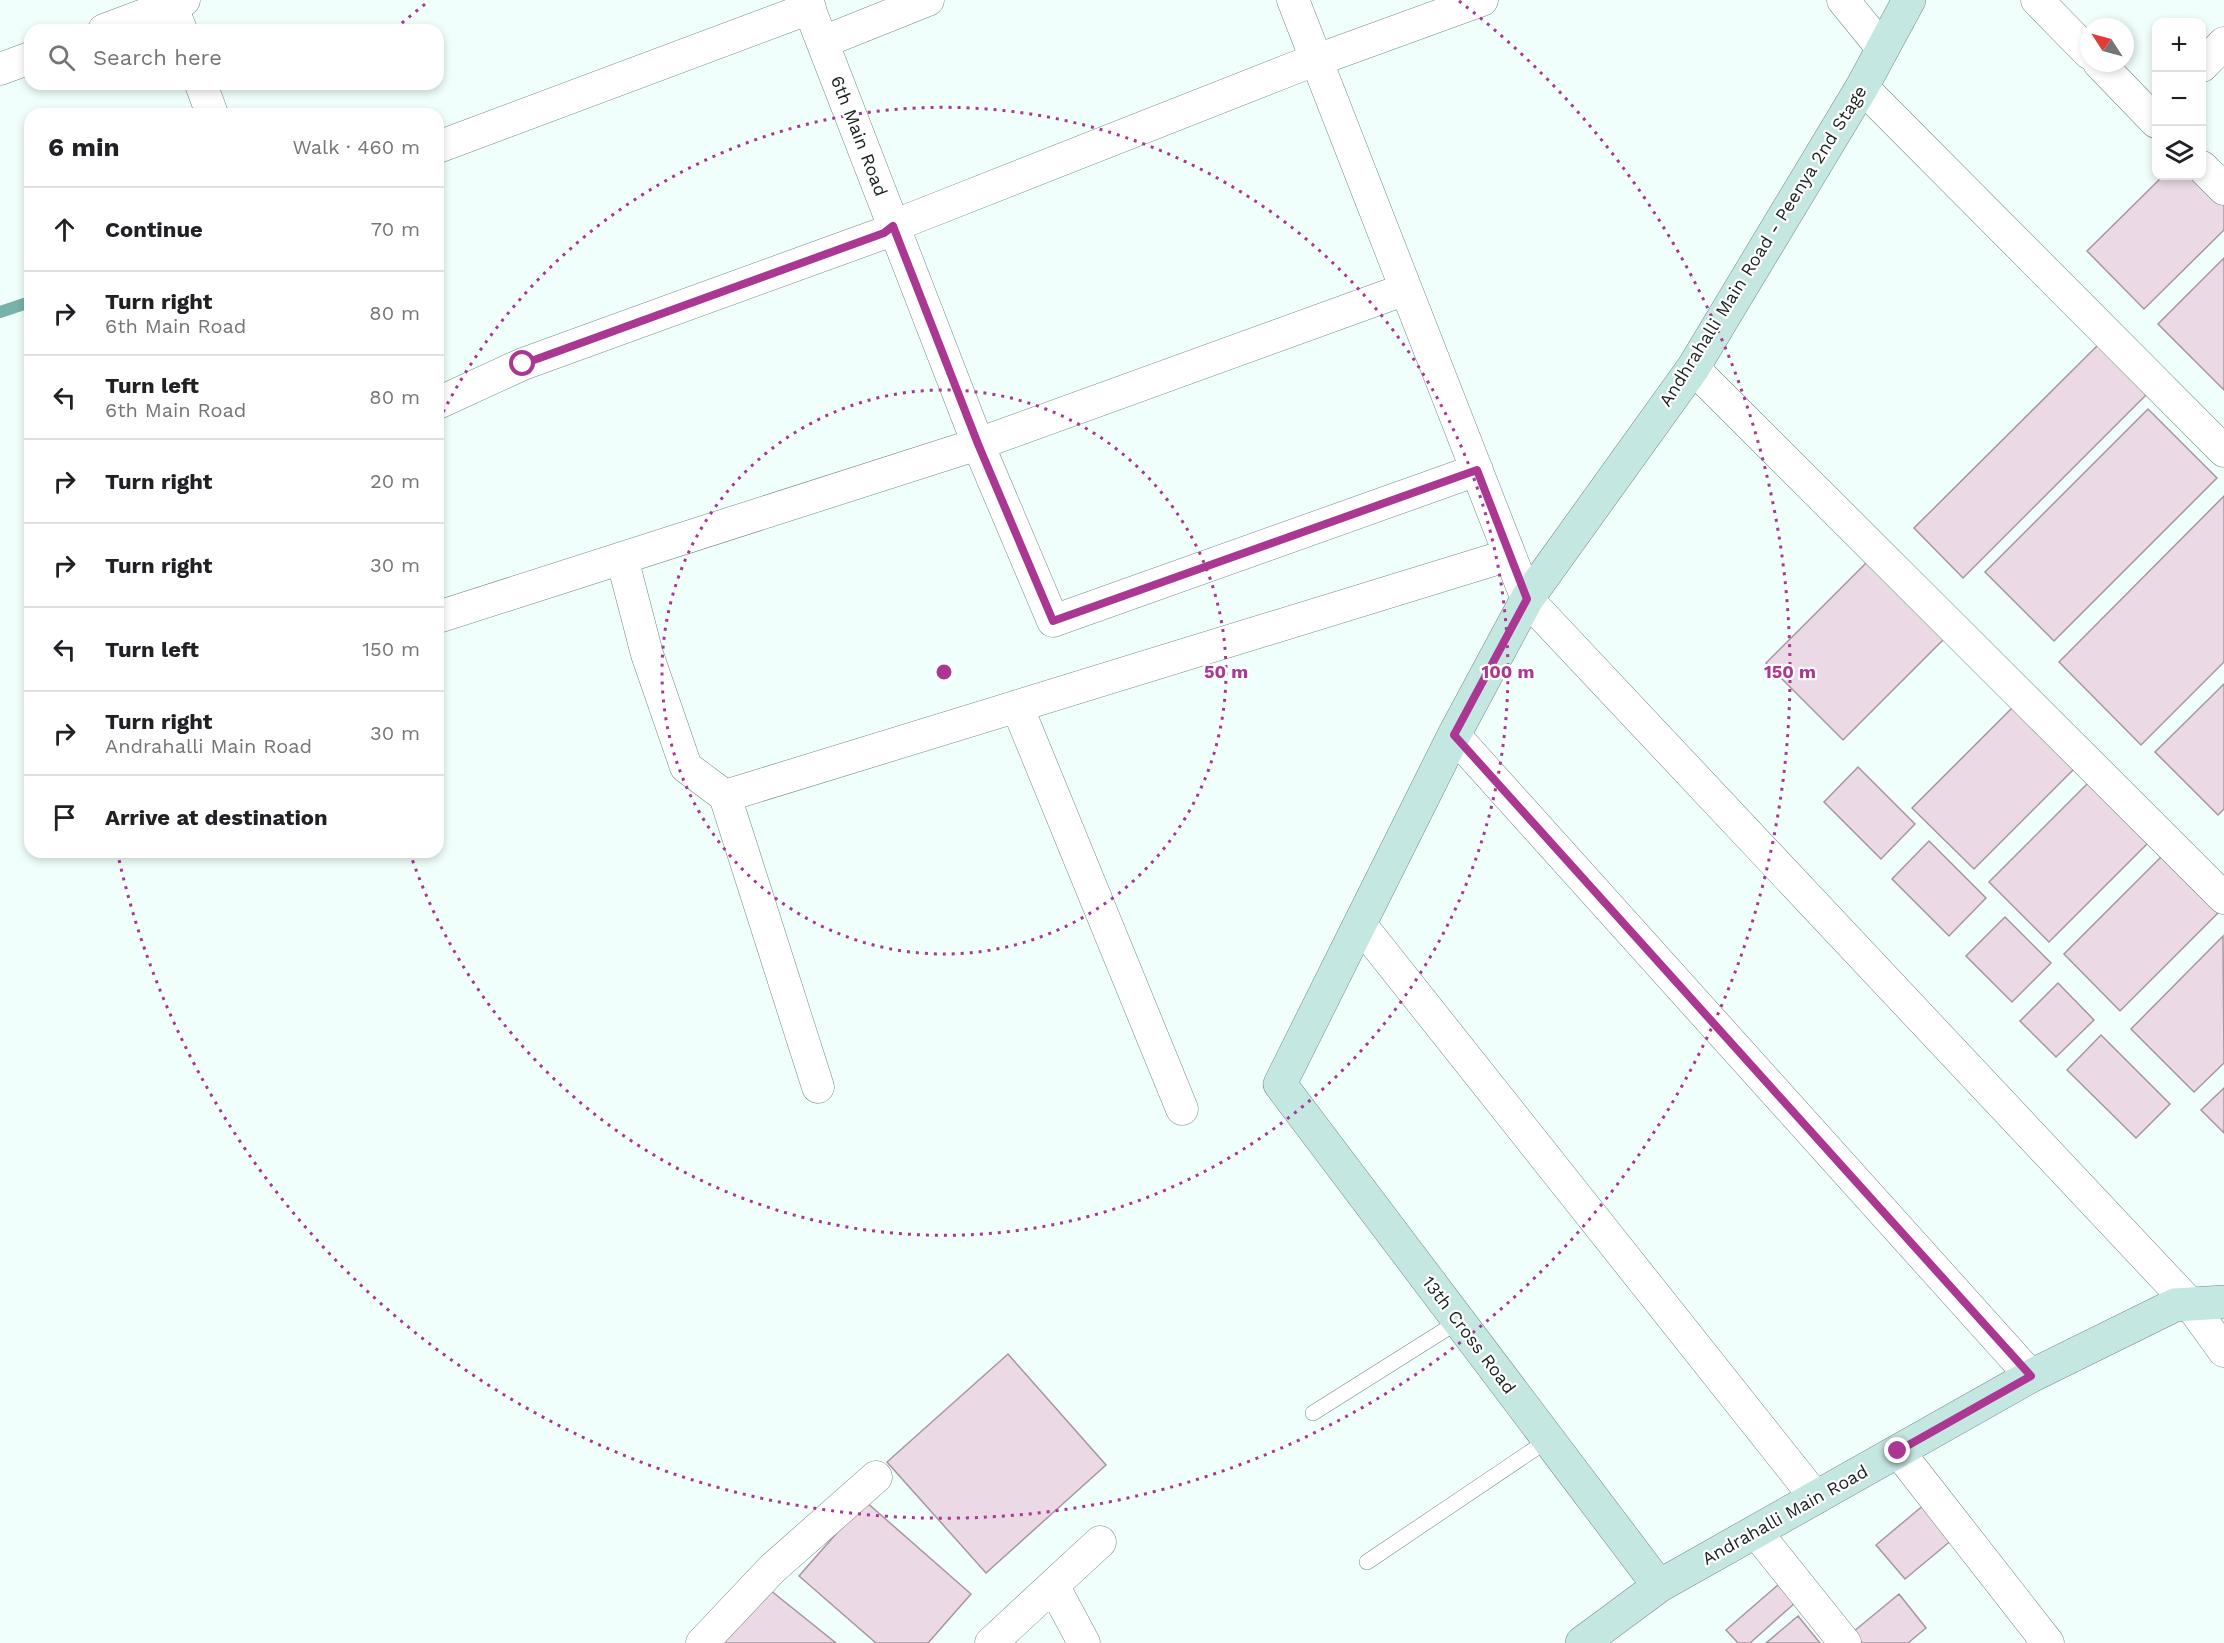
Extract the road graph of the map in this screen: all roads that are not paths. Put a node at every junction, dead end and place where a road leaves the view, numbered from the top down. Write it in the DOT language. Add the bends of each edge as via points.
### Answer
graph roads {
  1 [pos="928,0"];
  2 [pos="1293,0"];
  3 [pos="1482,0"];
  4 [pos="1843,0"];
  5 [pos="1909,0"];
  6 [pos="2042,2"];
  7 [pos="808,4"];
  8 [pos="176,9"];
  9 [pos="125,24"];
  10 [pos="823,42"];
  11 [pos="2080,43"];
  12 [pos="2224,43"];
  13 [pos="1882,48"];
  14 [pos="1315,57"];
  15 [pos="24,60"];
  16 [pos="2206,62"];
  17 [pos="0,69"];
  18 [pos="2108,72"];
  19 [pos="1862,87"];
  20 [pos="203,90"];
  21 [pos="210,108"];
  22 [pos="2152,114"];
  23 [pos="444,145"];
  24 [pos="2206,171"];
  25 [pos="2224,189"];
  26 [pos="893,226"];
  27 [pos="1406,289"];
  28 [pos="1693,368"];
  29 [pos="444,400"];
  30 [pos="978,444"];
  31 [pos="2224,451"];
  32 [pos="1477,470"];
  33 [pos="1509,555"];
  34 [pos="622,558"];
  35 [pos="1527,599"];
  36 [pos="444,615"];
  37 [pos="1017,706"];
  38 [pos="1454,735"];
  39 [pos="725,796"];
  40 [pos="2224,898"];
  41 [pos="1360,924"];
  42 [pos="1280,1084"];
  43 [pos="818,1088"];
  44 [pos="1182,1109"];
  45 [pos="2224,1302"];
  46 [pos="2190,1304"];
  47 [pos="1459,1321"];
  48 [pos="2224,1351"];
  49 [pos="2031,1376"];
  50 [pos="1314,1413"];
  51 [pos="1548,1440"];
  52 [pos="1898,1451"];
  53 [pos="876,1477"];
  54 [pos="1816,1498"];
  55 [pos="1756,1532"];
  56 [pos="1100,1542"];
  57 [pos="1366,1562"];
  58 [pos="1659,1586"];
  59 [pos="1054,1587"];
  60 [pos="702,1643"];
  61 [pos="991,1643"];
  62 [pos="1084,1643"];
  63 [pos="1582,1643"];
  64 [pos="1845,1643"];
  65 [pos="2048,1643"];
  1 -- 10 [label="street"];
  2 -- 14 [label="street"];
  3 -- 14 [label="street" via="1328,56"];
  4 -- 13 [label="street"];
  5 -- 13 [label="street, Andhrahalli Main Road - Peenya 2nd Stage"];
  6 -- 11 [label="street"];
  7 -- 10 [label="street, 6th Main Road"];
  7 -- 23 [label="street"];
  8 -- 9 [label="street"];
  10 -- 26 [label="street, 6th Main Road"];
  12 -- 16 [label="street"];
  13 -- 19 [label="street, Andhrahalli Main Road - Peenya 2nd Stage"];
  14 -- 26 [label="street"];
  14 -- 27 [label="street"];
  15 -- 17 [label="street"];
  18 -- 22 [label="street"];
  19 -- 28 [label="street, Andhrahalli Main Road - Peenya 2nd Stage"];
  19 -- 31 [label="street"];
  20 -- 21 [label="street"];
  24 -- 25 [label="street"];
  26 -- 29 [label="street" via="884,233 523,364"];
  26 -- 30 [label="street, 6th Main Road"];
  27 -- 30 [label="street"];
  27 -- 32 [label="street"];
  28 -- 35 [label="street, Andhrahalli Main Road - Peenya 2nd Stage"];
  28 -- 40 [label="street"];
  30 -- 32 [label="street, 6th Main Road" via="1053,621"];
  30 -- 34 [label="street"];
  32 -- 33 [label="street"];
  33 -- 35 [label="street"];
  33 -- 37 [label="street"];
  34 -- 36 [label="street"];
  34 -- 39 [label="street" via="647,654 686,767"];
  35 -- 38 [label="street, Andhrahalli Main Road - Peenya 2nd Stage"];
  35 -- 46 [label="street"];
  37 -- 39 [label="street"];
  37 -- 44 [label="street"];
  38 -- 41 [label="street, Andhrahalli Main Road - Peenya 2nd Stage"];
  38 -- 49 [label="street"];
  39 -- 43 [label="street"];
  41 -- 42 [label="street, Andhrahalli Main Road - Peenya 2nd Stage"];
  41 -- 54 [label="street"];
  42 -- 47 [label="street, 13th Cross Road"];
  45 -- 46 [label="street, Andrahalli Main Road"];
  46 -- 48 [label="street"];
  46 -- 49 [label="street, Andrahalli Main Road" via="2175,1305"];
  47 -- 50 [label="lane"];
  47 -- 51 [label="street, 13th Cross Road"];
  49 -- 52 [label="street, Andrahalli Main Road"];
  51 -- 57 [label="lane"];
  51 -- 58 [label="street, 13th Cross Road"];
  52 -- 54 [label="street, Andrahalli Main Road"];
  52 -- 65 [label="street"];
  53 -- 60 [label="street" via="772,1569"];
  54 -- 55 [label="street, Andrahalli Main Road"];
  55 -- 58 [label="street, Andrahalli Main Road"];
  55 -- 64 [label="street"];
  56 -- 59 [label="street"];
  58 -- 63 [label="street, Andrahalli Main Road"];
  59 -- 61 [label="street"];
  59 -- 62 [label="street"];
}
